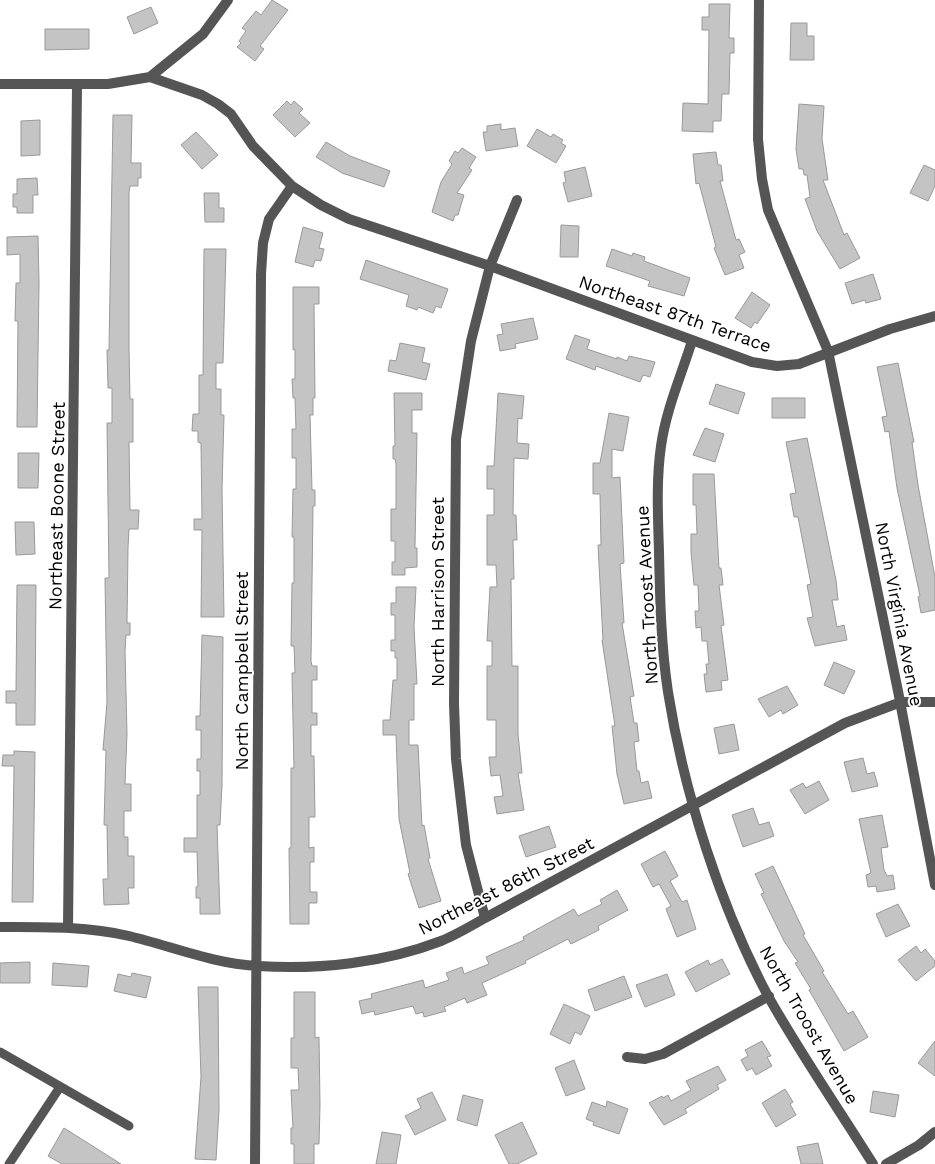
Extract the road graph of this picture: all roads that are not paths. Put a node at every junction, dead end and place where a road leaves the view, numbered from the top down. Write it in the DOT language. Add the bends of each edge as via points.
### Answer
graph roads {
  1 [pos="228,0"];
  2 [pos="759,0"];
  3 [pos="150,77"];
  4 [pos="0,84"];
  5 [pos="77,85"];
  6 [pos="292,186"];
  7 [pos="517,200"];
  8 [pos="490,266"];
  9 [pos="935,316"];
  10 [pos="692,341"];
  11 [pos="828,351"];
  12 [pos="901,702"];
  13 [pos="935,702"];
  14 [pos="694,804"];
  15 [pos="935,885"];
  16 [pos="485,918"];
  17 [pos="0,928"];
  18 [pos="68,928"];
  19 [pos="257,966"];
  20 [pos="769,996"];
  21 [pos="0,1052"];
  22 [pos="627,1057"];
  23 [pos="60,1087"];
  24 [pos="129,1126"];
  25 [pos="935,1132"];
  26 [pos="9,1164"];
  27 [pos="254,1164"];
  28 [pos="873,1164"];
  29 [pos="886,1164"];
  1 -- 3 [label="street" via="202,34"];
  2 -- 11 [label="street" via="758,139 768,210"];
  3 -- 5 [label="street" via="122,83"];
  3 -- 6 [label="street, Northeast 87th Terrace" via="202,95 231,114 253,146"];
  4 -- 5 [label="street"];
  5 -- 18 [label="street, Northeast Boone Street"];
  6 -- 8 [label="street, Northeast 87th Terrace" via="349,219"];
  6 -- 19 [label="street, North Campbell Street" via="270,219 263,243 261,274"];
  7 -- 8 [label="street"];
  8 -- 10 [label="street, Northeast 87th Terrace"];
  8 -- 16 [label="street, North Harrison Street" via="462,388 454,472 456,760 466,845"];
  9 -- 11 [label="street, Northeast 87th Terrace"];
  10 -- 11 [label="street, Northeast 87th Terrace" via="752,362 777,366 799,364"];
  10 -- 14 [label="street, North Troost Avenue" via="667,418 657,500 667,683"];
  11 -- 12 [label="street, North Virginia Avenue"];
  12 -- 13 [label="street, Northeast 86th Street"];
  12 -- 14 [label="street, Northeast 86th Street" via="845,723"];
  12 -- 15 [label="street, North Virginia Avenue"];
  14 -- 16 [label="street, Northeast 86th Street"];
  14 -- 20 [label="street, North Troost Avenue" via="709,857 744,945"];
  16 -- 19 [label="street, Northeast 86th Street" via="442,940 381,957 335,965"];
  17 -- 18 [label="street, Northeast 86th Street"];
  18 -- 19 [label="street, Northeast 86th Street" via="130,936 190,954"];
  19 -- 27 [label="street, North Campbell Street"];
  20 -- 22 [label="street" via="663,1054"];
  20 -- 28 [label="street, North Troost Avenue"];
  21 -- 23 [label="lane"];
  23 -- 24 [label="lane"];
  23 -- 26 [label="lane"];
  25 -- 29 [label="street"];
}
